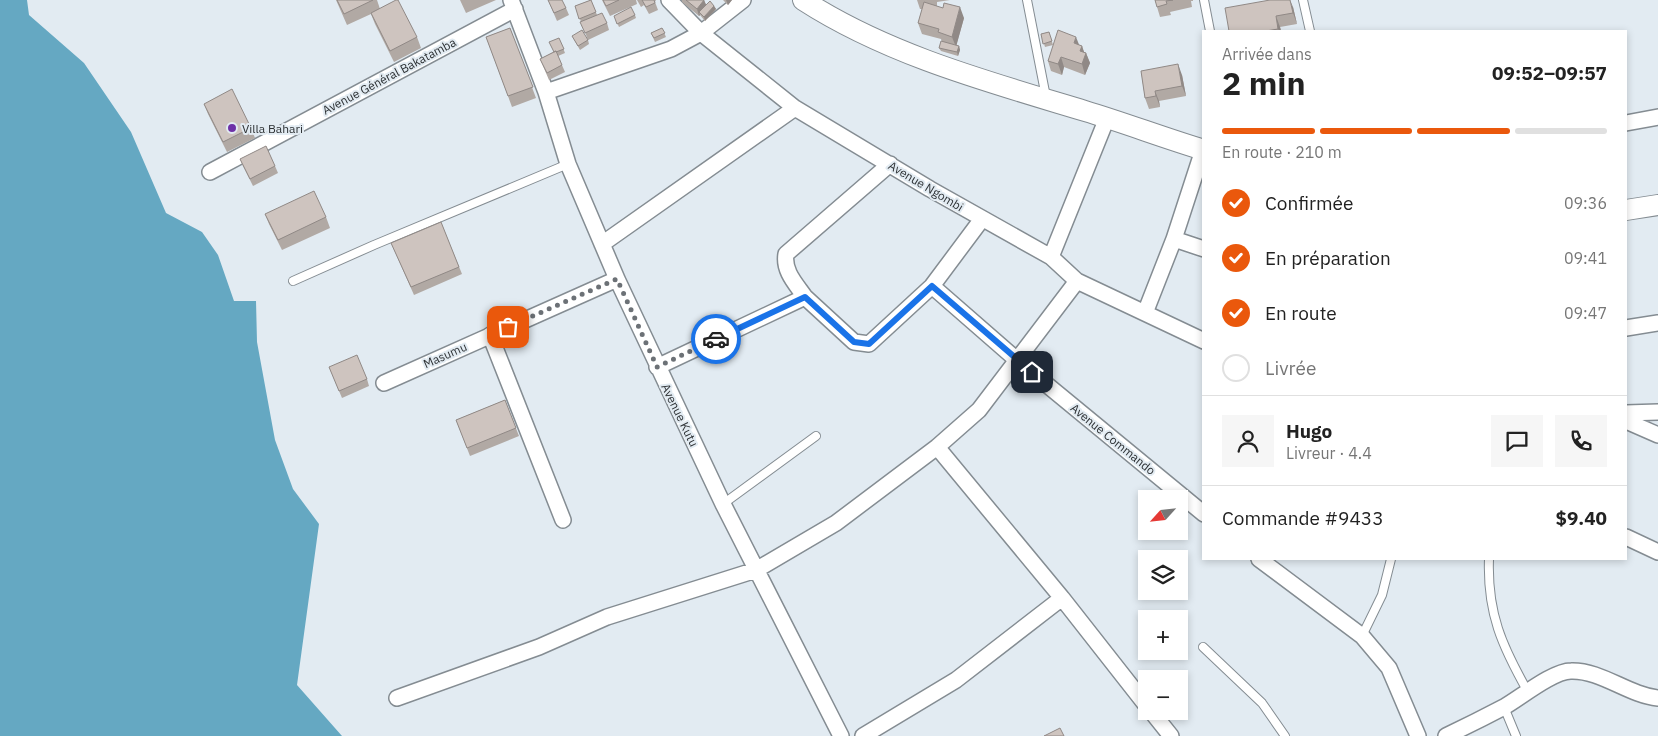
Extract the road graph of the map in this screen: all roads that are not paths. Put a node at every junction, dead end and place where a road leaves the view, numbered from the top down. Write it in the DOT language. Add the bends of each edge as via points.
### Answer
graph roads {
  1 [pos="669,0"];
  2 [pos="743,0"];
  3 [pos="803,0"];
  4 [pos="1028,0"];
  5 [pos="1204,0"];
  6 [pos="1303,0"];
  7 [pos="513,4"];
  8 [pos="1210,30"];
  9 [pos="1310,30"];
  10 [pos="701,33"];
  11 [pos="546,92"];
  12 [pos="1046,99"];
  13 [pos="795,108"];
  14 [pos="1658,117"];
  15 [pos="1107,118"];
  16 [pos="1627,123"];
  17 [pos="1202,150"];
  18 [pos="1202,153"];
  19 [pos="568,164"];
  20 [pos="890,164"];
  21 [pos="210,172"];
  22 [pos="1658,205"];
  23 [pos="1627,210"];
  24 [pos="982,219"];
  25 [pos="1174,239"];
  26 [pos="602,244"];
  27 [pos="1202,247"];
  28 [pos="1051,257"];
  29 [pos="617,279"];
  30 [pos="1077,280"];
  31 [pos="293,281"];
  32 [pos="932,286"];
  33 [pos="805,297"];
  34 [pos="1145,313"];
  35 [pos="1658,323"];
  36 [pos="1627,328"];
  37 [pos="490,335"];
  38 [pos="1202,340"];
  39 [pos="1018,361"];
  40 [pos="657,367"];
  41 [pos="384,383"];
  42 [pos="1658,412"];
  43 [pos="1627,413"];
  44 [pos="1627,421"];
  45 [pos="1658,435"];
  46 [pos="816,436"];
  47 [pos="937,447"];
  48 [pos="723,504"];
  49 [pos="1202,512"];
  50 [pos="563,520"];
  51 [pos="1627,537"];
  52 [pos="1658,552"];
  53 [pos="1260,560"];
  54 [pos="1391,560"];
  55 [pos="1489,560"];
  56 [pos="756,570"];
  57 [pos="1062,598"];
  58 [pos="1362,636"];
  59 [pos="1203,647"];
  60 [pos="1528,692"];
  61 [pos="1138,695"];
  62 [pos="397,698"];
  63 [pos="1658,698"];
  64 [pos="1504,706"];
  65 [pos="1158,720"];
  66 [pos="841,736"];
  67 [pos="862,736"];
  68 [pos="1171,736"];
  69 [pos="1285,736"];
  70 [pos="1418,736"];
  71 [pos="1446,736"];
  72 [pos="1516,736"];
  1 -- 10 [label="street, Avenue Ngombi"];
  2 -- 10 [label="street"];
  3 -- 12 [label="main road" via="832,19 878,41"];
  4 -- 12 [label="lane"];
  5 -- 8 [label="lane"];
  6 -- 9 [label="lane"];
  7 -- 11 [label="street, Avenue Kutu"];
  7 -- 21 [label="street, Avenue Général Bakatamba"];
  10 -- 11 [label="street" via="671,49"];
  10 -- 13 [label="street, Avenue Ngombi"];
  11 -- 19 [label="street, Avenue Kutu"];
  12 -- 15 [label="main road"];
  13 -- 20 [label="street, Avenue Ngombi"];
  13 -- 26 [label="street"];
  14 -- 16 [label="street"];
  15 -- 17 [label="main road"];
  15 -- 28 [label="street"];
  18 -- 25 [label="street"];
  19 -- 26 [label="street, Avenue Kutu"];
  19 -- 31 [label="lane"];
  20 -- 24 [label="street, Avenue Ngombi"];
  20 -- 33 [label="street" via="786,254 784,262 788,272"];
  22 -- 23 [label="main road"];
  24 -- 28 [label="street, Avenue Ngombi"];
  24 -- 32 [label="street"];
  25 -- 27 [label="street"];
  25 -- 34 [label="street"];
  26 -- 29 [label="street, Avenue Kutu"];
  28 -- 30 [label="street, Avenue Ngombi"];
  29 -- 37 [label="street, Masumu"];
  29 -- 40 [label="street, Avenue Kutu"];
  30 -- 34 [label="street, Avenue Ngombi"];
  30 -- 39 [label="street"];
  32 -- 33 [label="street" via="876,340 863,345 854,342"];
  32 -- 39 [label="street, Avenue Commando"];
  33 -- 40 [label="street"];
  34 -- 38 [label="street, Avenue Ngombi"];
  35 -- 36 [label="street"];
  37 -- 41 [label="street, Masumu"];
  37 -- 50 [label="street"];
  39 -- 47 [label="street" via="979,410"];
  39 -- 49 [label="street, Avenue Commando"];
  40 -- 48 [label="street, Avenue Kutu"];
  42 -- 43 [label="street"];
  44 -- 45 [label="street"];
  46 -- 48 [label="lane"];
  47 -- 56 [label="street" via="836,522"];
  47 -- 57 [label="street"];
  48 -- 56 [label="street, Avenue Kutu"];
  51 -- 52 [label="street"];
  53 -- 58 [label="street"];
  54 -- 58 [label="lane" via="1382,595"];
  55 -- 60 [label="lane" via="1488,585 1495,626"];
  56 -- 62 [label="street" via="607,617 540,647"];
  56 -- 66 [label="street, Avenue Kutu"];
  57 -- 61 [label="street"];
  57 -- 67 [label="street" via="956,680"];
  58 -- 70 [label="street" via="1389,668"];
  59 -- 69 [label="lane" via="1249,689"];
  60 -- 63 [label="street" via="1570,671"];
  60 -- 64 [label="street"];
  64 -- 71 [label="street"];
  64 -- 72 [label="lane"];
  65 -- 68 [label="street"];
}
